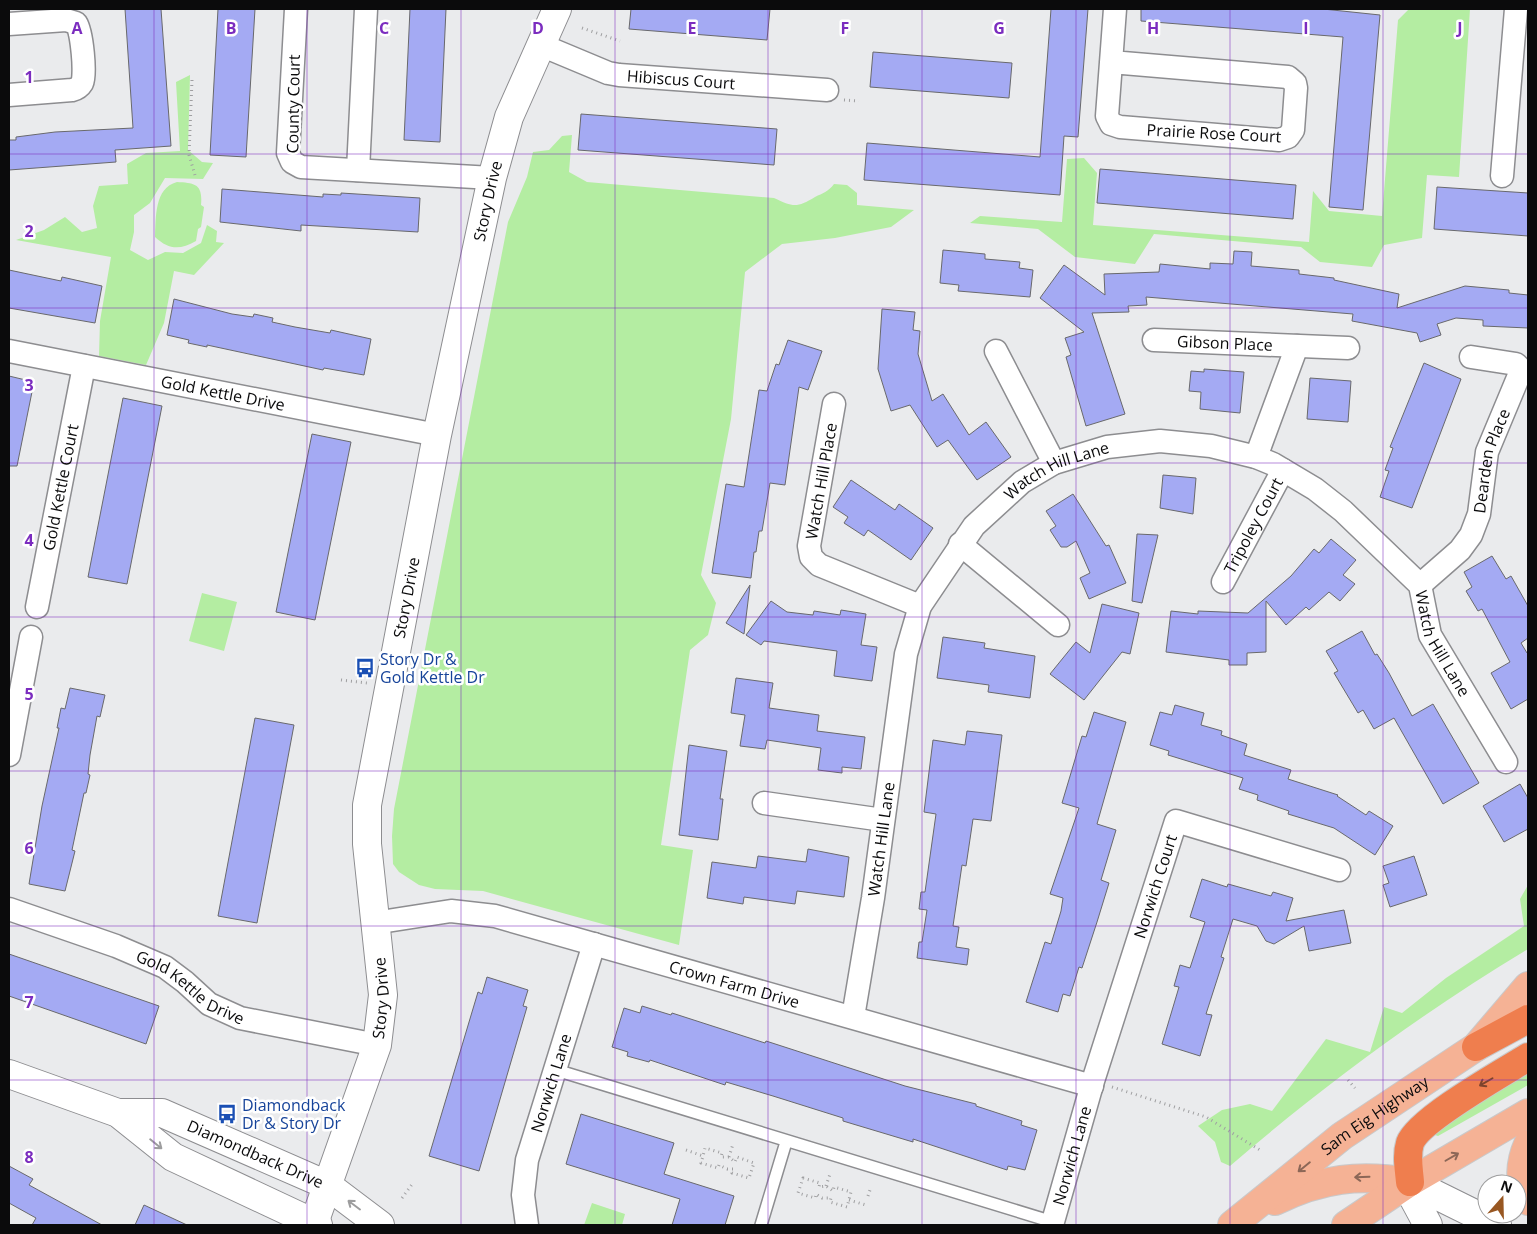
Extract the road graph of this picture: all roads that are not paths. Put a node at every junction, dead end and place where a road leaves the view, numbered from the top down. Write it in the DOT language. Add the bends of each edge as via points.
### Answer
graph roads {
  1 [pos="296,9"];
  2 [pos="366,9"];
  3 [pos="557,9"];
  4 [pos="1115,9"];
  5 [pos="1516,9"];
  6 [pos="1521,9"];
  7 [pos="1528,11"];
  8 [pos="9,24"];
  9 [pos="541,45"];
  10 [pos="1111,62"];
  11 [pos="827,90"];
  12 [pos="9,94"];
  13 [pos="358,170"];
  14 [pos="1502,176"];
  15 [pos="492,178"];
  16 [pos="1154,340"];
  17 [pos="1297,346"];
  18 [pos="1348,348"];
  19 [pos="9,351"];
  20 [pos="996,351"];
  21 [pos="1471,357"];
  22 [pos="84,366"];
  23 [pos="834,404"];
  24 [pos="437,436"];
  25 [pos="1256,457"];
  26 [pos="1054,463"];
  27 [pos="1284,470"];
  28 [pos="960,544"];
  29 [pos="1223,582"];
  30 [pos="1420,585"];
  31 [pos="920,606"];
  32 [pos="37,607"];
  33 [pos="1058,625"];
  34 [pos="31,637"];
  35 [pos="9,755"];
  36 [pos="1506,762"];
  37 [pos="764,803"];
  38 [pos="882,820"];
  39 [pos="1339,870"];
  40 [pos="9,909"];
  41 [pos="374,923"];
  42 [pos="594,944"];
  43 [pos="1528,986"];
  44 [pos="853,1017"];
  45 [pos="1528,1020"];
  46 [pos="377,1045"];
  47 [pos="1476,1047"];
  48 [pos="1528,1058"];
  49 [pos="556,1070"];
  50 [pos="9,1074"];
  51 [pos="1102,1087"];
  52 [pos="118,1113"];
  53 [pos="1528,1113"];
  54 [pos="786,1142"];
  55 [pos="1528,1144"];
  56 [pos="1410,1182"];
  57 [pos="328,1185"];
  58 [pos="1528,1201"];
  59 [pos="1235,1222"];
  60 [pos="315,1224"];
  61 [pos="1052,1224"];
  62 [pos="380,1225"];
  63 [pos="528,1225"];
  64 [pos="761,1225"];
  65 [pos="1346,1225"];
  66 [pos="1428,1225"];
  67 [pos="1497,1225"];
  1 -- 13 [label="street, County Court" via="290,158 301,167"];
  2 -- 13 [label="street"];
  3 -- 9 [label="street, Story Drive"];
  4 -- 10 [label="street"];
  5 -- 14 [label="street"];
  6 -- 7 [label="street"];
  8 -- 12 [label="street" via="66,20 76,23 80,32 84,78 80,86 72,90"];
  9 -- 11 [label="street, Hibiscus Court" via="619,75"];
  9 -- 15 [label="street, Story Drive" via="509,117"];
  10 -- 10 [label="street, Prairie Rose Court" via="1107,116 1115,126 1279,140 1288,137 1293,130 1296,88 1288,77"];
  13 -- 15 [label="street, County Court"];
  15 -- 24 [label="street, Story Drive"];
  16 -- 17 [label="street, Gibson Place"];
  17 -- 18 [label="street, Gibson Place"];
  17 -- 25 [label="street, Gibson Place"];
  19 -- 22 [label="street, Gold Kettle Drive"];
  20 -- 26 [label="street"];
  21 -- 30 [label="street, Dearden Place" via="1516,364 1520,373 1487,452 1479,514 1471,535 1460,550"];
  22 -- 24 [label="street, Gold Kettle Drive"];
  22 -- 32 [label="street, Gold Kettle Court"];
  23 -- 31 [label="street, Watch Hill Place" via="809,546 811,557 820,565"];
  24 -- 41 [label="street, Story Drive" via="367,805"];
  25 -- 26 [label="street, Watch Hill Lane" via="1211,446 1160,441 1107,447"];
  25 -- 27 [label="street, Watch Hill Lane"];
  26 -- 28 [label="street, Watch Hill Lane" via="1022,482 995,505"];
  27 -- 29 [label="street, Tripoley Court"];
  27 -- 30 [label="street, Watch Hill Lane" via="1343,511"];
  28 -- 31 [label="street, Watch Hill Lane"];
  28 -- 33 [label="street"];
  30 -- 36 [label="street, Watch Hill Lane" via="1430,635"];
  31 -- 38 [label="street, Watch Hill Lane" via="906,654"];
  34 -- 35 [label="street"];
  37 -- 38 [label="street"];
  38 -- 44 [label="street, Watch Hill Lane"];
  39 -- 51 [label="street, Norwich Court" via="1176,821"];
  40 -- 46 [label="street, Gold Kettle Drive" via="166,967 209,1004 240,1018"];
  41 -- 42 [label="street, Crown Farm Drive" via="437,912 466,911"];
  41 -- 46 [label="street, Story Drive" via="383,995"];
  42 -- 44 [label="street, Crown Farm Drive"];
  42 -- 49 [label="street, Norwich Lane"];
  43 -- 47 [label="main road"];
  44 -- 51 [label="street, Crown Farm Drive"];
  45 -- 47 [label="highway, Sam Eig Highway"];
  46 -- 57 [label="street, Story Drive"];
  47 -- 59 [label="main road, Sam Eig Highway, one-way" via="1342,1136"];
  48 -- 56 [label="highway, one-way" via="1476,1088 1416,1132 1408,1155"];
  49 -- 54 [label="lane"];
  49 -- 63 [label="street, Norwich Lane" via="527,1160 523,1195"];
  50 -- 52 [label="street, Diamondback Drive"];
  51 -- 61 [label="street, Norwich Lane"];
  52 -- 57 [label="street, Diamondback Drive" via="162,1113"];
  52 -- 60 [label="street, Diamondback Drive, one-way" via="173,1157"];
  56 -- 53 [label="main road, one-way"];
  54 -- 61 [label="lane"];
  54 -- 64 [label="lane"];
  55 -- 58 [label="main road" via="1520,1172"];
  56 -- 59 [label="main road, one-way" via="1377,1176 1315,1185"];
  56 -- 65 [label="main road"];
  56 -- 66 [label="street" via="1416,1205"];
  56 -- 67 [label="street"];
  57 -- 60 [label="street, Story Drive"];
  62 -- 57 [label="street, Diamondback Drive, one-way"];
}
